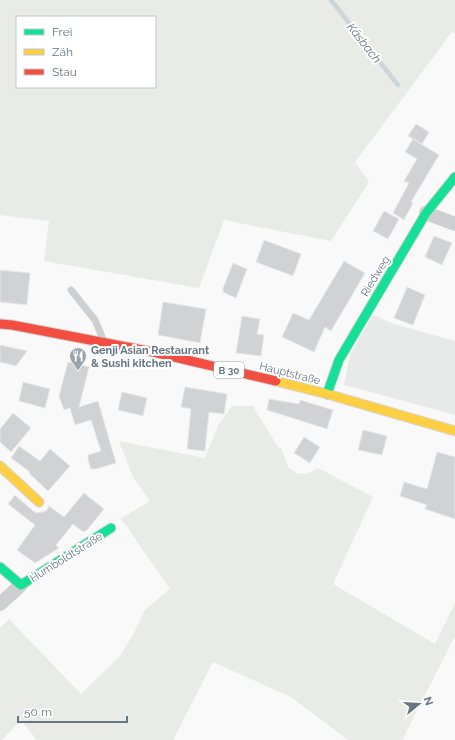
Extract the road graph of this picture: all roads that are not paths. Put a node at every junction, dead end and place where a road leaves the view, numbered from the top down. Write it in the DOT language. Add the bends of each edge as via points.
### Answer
graph roads {
  1 [pos="455,177"];
  2 [pos="426,213"];
  3 [pos="455,224"];
  4 [pos="71,290"];
  5 [pos="0,324"];
  6 [pos="104,343"];
  7 [pos="327,394"];
  8 [pos="455,432"];
  9 [pos="0,466"];
  10 [pos="39,502"];
  11 [pos="111,528"];
  12 [pos="0,567"];
  13 [pos="21,585"];
  14 [pos="0,604"];
  1 -- 2 [label="main road, Riedweg"];
  2 -- 3 [label="street"];
  2 -- 7 [label="main road, Riedweg" via="339,360"];
  4 -- 6 [label="lane" via="96,320"];
  5 -- 6 [label="main road, Hauptstraße / B 30"];
  6 -- 7 [label="main road, Hauptstraße / B 30" via="153,352"];
  7 -- 8 [label="main road, Hauptstraße / B 30"];
  9 -- 10 [label="main road"];
  11 -- 13 [label="main road, Humboldtstraße"];
  12 -- 13 [label="main road, Humboldtstraße"];
  13 -- 14 [label="street, Humboldtstraße"];
}
